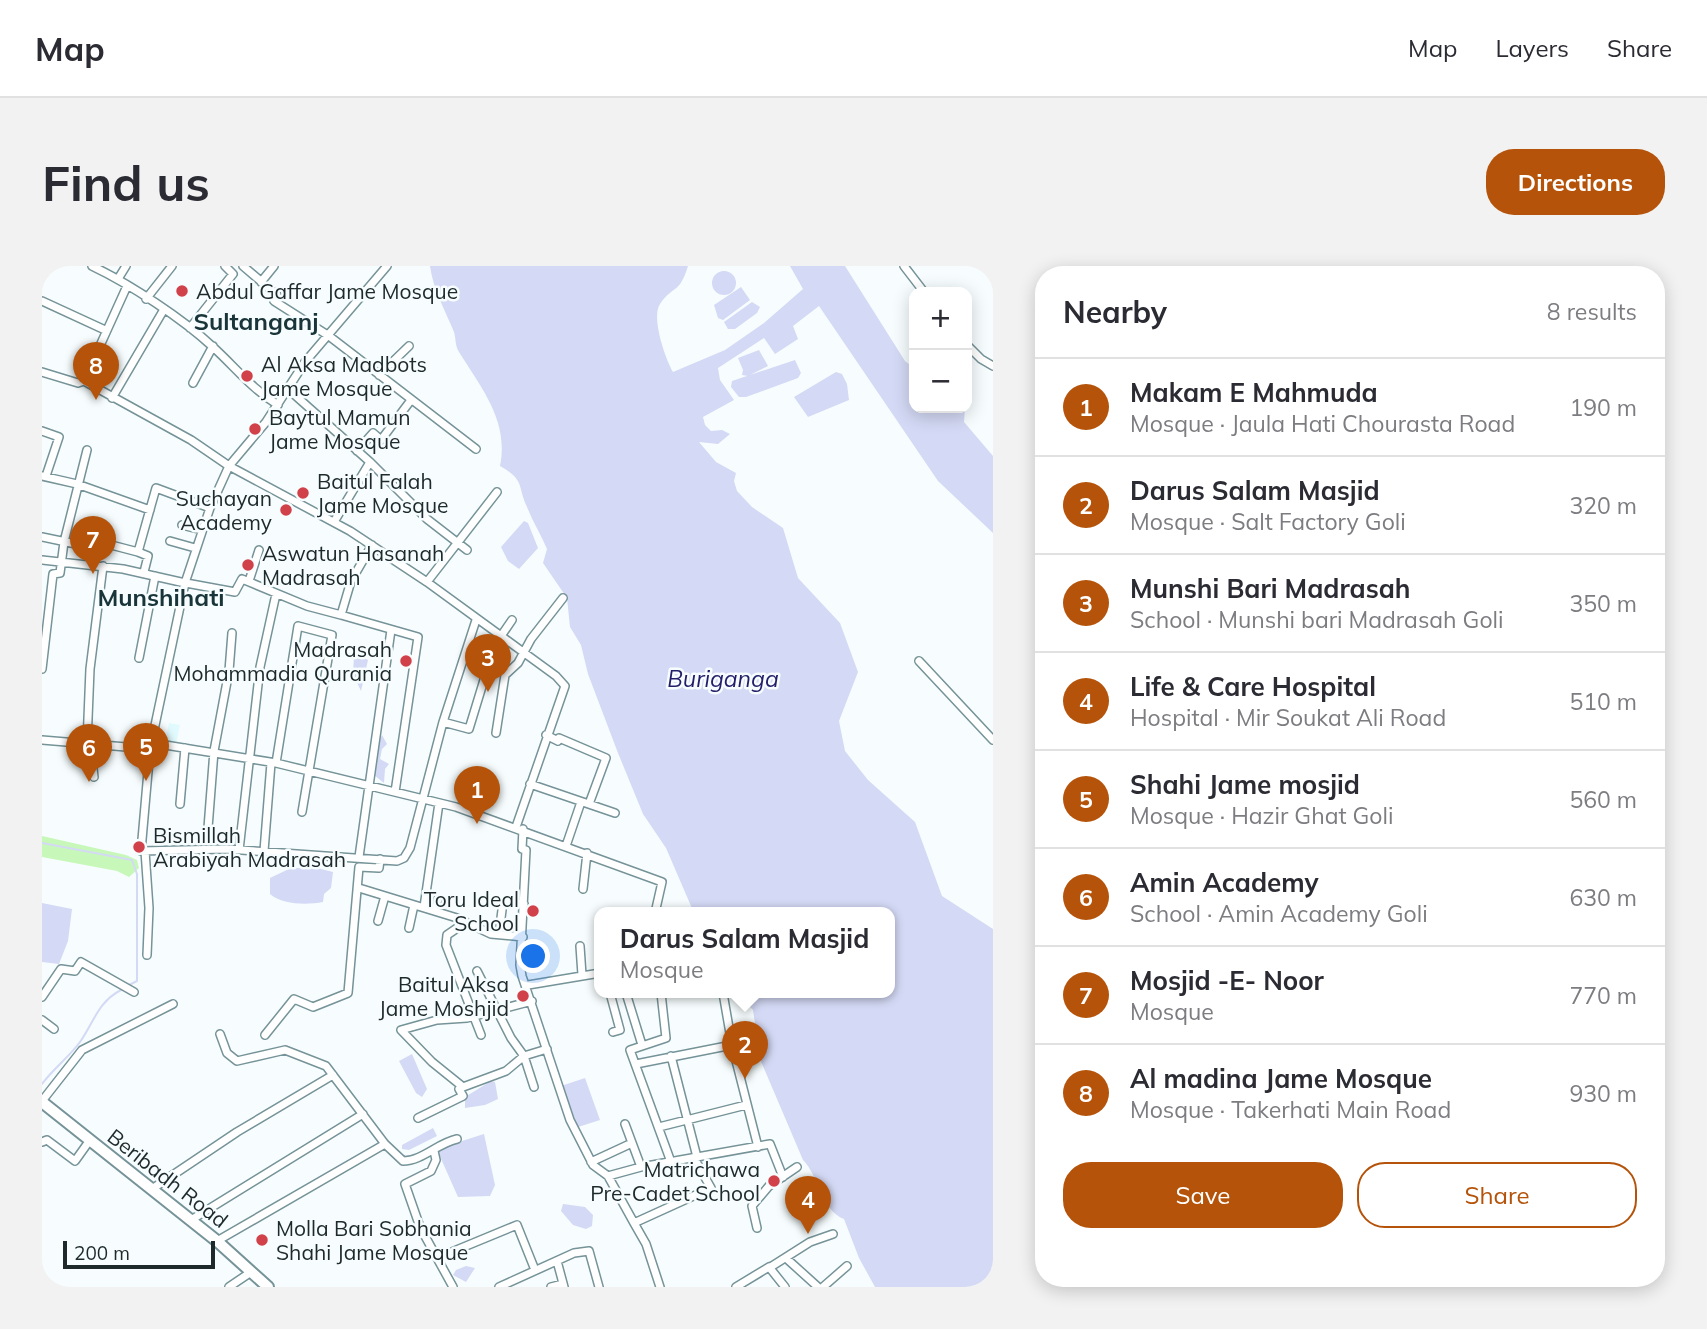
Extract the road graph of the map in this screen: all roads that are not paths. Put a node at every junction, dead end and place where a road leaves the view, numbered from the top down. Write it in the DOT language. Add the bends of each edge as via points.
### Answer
graph roads {
  1 [pos="92,266"];
  2 [pos="126,266"];
  3 [pos="172,266"];
  4 [pos="225,266"];
  5 [pos="274,266"];
  6 [pos="387,266"];
  7 [pos="904,266"];
  8 [pos="245,267"];
  9 [pos="118,279"];
  10 [pos="261,282"];
  11 [pos="127,286"];
  12 [pos="920,287"];
  13 [pos="146,299"];
  14 [pos="42,301"];
  15 [pos="163,311"];
  16 [pos="190,328"];
  17 [pos="105,330"];
  18 [pos="329,336"];
  19 [pos="212,346"];
  20 [pos="409,346"];
  21 [pos="972,349"];
  22 [pos="993,366"];
  23 [pos="42,372"];
  24 [pos="379,375"];
  25 [pos="84,381"];
  26 [pos="193,383"];
  27 [pos="288,390"];
  28 [pos="112,398"];
  29 [pos="411,400"];
  30 [pos="278,405"];
  31 [pos="42,431"];
  32 [pos="476,449"];
  33 [pos="87,450"];
  34 [pos="358,451"];
  35 [pos="370,462"];
  36 [pos="229,466"];
  37 [pos="44,476"];
  38 [pos="77,484"];
  39 [pos="497,492"];
  40 [pos="210,508"];
  41 [pos="150,510"];
  42 [pos="334,522"];
  43 [pos="182,525"];
  44 [pos="202,530"];
  45 [pos="42,537"];
  46 [pos="170,541"];
  47 [pos="64,542"];
  48 [pos="457,543"];
  49 [pos="372,545"];
  50 [pos="195,548"];
  51 [pos="259,550"];
  52 [pos="467,550"];
  53 [pos="138,552"];
  54 [pos="42,560"];
  55 [pos="61,562"];
  56 [pos="103,566"];
  57 [pos="144,572"];
  58 [pos="155,576"];
  59 [pos="249,581"];
  60 [pos="427,582"];
  61 [pos="186,583"];
  62 [pos="276,594"];
  63 [pos="563,598"];
  64 [pos="341,615"];
  65 [pos="477,620"];
  66 [pos="512,620"];
  67 [pos="391,630"];
  68 [pos="232,633"];
  69 [pos="499,635"];
  70 [pos="522,651"];
  71 [pos="139,658"];
  72 [pos="919,662"];
  73 [pos="42,669"];
  74 [pos="443,722"];
  75 [pos="496,733"];
  76 [pos="546,736"];
  77 [pos="42,740"];
  78 [pos="993,740"];
  79 [pos="89,743"];
  80 [pos="152,746"];
  81 [pos="185,747"];
  82 [pos="214,751"];
  83 [pos="248,759"];
  84 [pos="273,763"];
  85 [pos="310,771"];
  86 [pos="94,777"];
  87 [pos="530,784"];
  88 [pos="368,786"];
  89 [pos="396,792"];
  90 [pos="422,799"];
  91 [pos="439,803"];
  92 [pos="585,803"];
  93 [pos="180,804"];
  94 [pos="302,812"];
  95 [pos="615,813"];
  96 [pos="208,828"];
  97 [pos="520,828"];
  98 [pos="566,846"];
  99 [pos="239,850"];
  100 [pos="143,851"];
  101 [pos="264,851"];
  102 [pos="587,853"];
  103 [pos="359,857"];
  104 [pos="380,859"];
  105 [pos="359,888"];
  106 [pos="583,889"];
  107 [pos="385,896"];
  108 [pos="438,899"];
  109 [pos="524,904"];
  110 [pos="414,905"];
  111 [pos="424,907"];
  112 [pos="656,907"];
  113 [pos="435,911"];
  114 [pos="378,921"];
  115 [pos="466,922"];
  116 [pos="409,928"];
  117 [pos="499,934"];
  118 [pos="523,937"];
  119 [pos="580,946"];
  120 [pos="147,955"];
  121 [pos="477,971"];
  122 [pos="594,974"];
  123 [pos="582,975"];
  124 [pos="528,985"];
  125 [pos="132,990"];
  126 [pos="42,997"];
  127 [pos="611,998"];
  128 [pos="628,998"];
  129 [pos="662,998"];
  130 [pos="724,998"];
  131 [pos="532,1001"];
  132 [pos="173,1004"];
  133 [pos="497,1011"];
  134 [pos="474,1017"];
  135 [pos="42,1020"];
  136 [pos="54,1029"];
  137 [pos="613,1032"];
  138 [pos="220,1034"];
  139 [pos="265,1035"];
  140 [pos="481,1035"];
  141 [pos="642,1045"];
  142 [pos="732,1045"];
  143 [pos="547,1049"];
  144 [pos="524,1056"];
  145 [pos="671,1056"];
  146 [pos="636,1064"];
  147 [pos="332,1075"];
  148 [pos="463,1087"];
  149 [pos="534,1087"];
  150 [pos="42,1102"];
  151 [pos="746,1105"];
  152 [pos="363,1114"];
  153 [pos="418,1118"];
  154 [pos="688,1119"];
  155 [pos="625,1124"];
  156 [pos="659,1127"];
  157 [pos="457,1139"];
  158 [pos="90,1140"];
  159 [pos="42,1142"];
  160 [pos="632,1143"];
  161 [pos="385,1144"];
  162 [pos="758,1147"];
  163 [pos="434,1151"];
  164 [pos="696,1158"];
  165 [pos="591,1162"];
  166 [pos="671,1162"];
  167 [pos="641,1167"];
  168 [pos="797,1167"];
  169 [pos="608,1176"];
  170 [pos="783,1177"];
  171 [pos="152,1189"];
  172 [pos="191,1220"];
  173 [pos="635,1223"];
  174 [pos="757,1228"];
  175 [pos="833,1234"];
  176 [pos="217,1241"];
  177 [pos="437,1258"];
  178 [pos="787,1259"];
  179 [pos="557,1261"];
  180 [pos="847,1266"];
  181 [pos="769,1268"];
  182 [pos="535,1270"];
  183 [pos="251,1272"];
  184 [pos="564,1286"];
  185 [pos="229,1287"];
  186 [pos="268,1287"];
  187 [pos="453,1287"];
  188 [pos="499,1287"];
  189 [pos="551,1287"];
  190 [pos="599,1287"];
  191 [pos="660,1287"];
  192 [pos="736,1287"];
  193 [pos="785,1287"];
  194 [pos="821,1287"];
  1 -- 9 [label="street"];
  2 -- 9 [label="street"];
  3 -- 13 [label="street"];
  4 -- 16 [label="street" via="233,274"];
  5 -- 10 [label="street"];
  6 -- 18 [label="street"];
  7 -- 12 [label="street"];
  8 -- 10 [label="street"];
  9 -- 11 [label="street"];
  10 -- 18 [label="street" via="277,295 274,301"];
  11 -- 13 [label="street"];
  11 -- 17 [label="street"];
  13 -- 15 [label="street"];
  14 -- 17 [label="street"];
  15 -- 16 [label="street"];
  15 -- 28 [label="street"];
  16 -- 19 [label="street"];
  17 -- 25 [label="street"];
  18 -- 24 [label="street"];
  18 -- 27 [label="street"];
  19 -- 26 [label="street"];
  19 -- 30 [label="street" via="226,364"];
  20 -- 24 [label="street"];
  21 -- 22 [label="street"];
  23 -- 25 [label="street"];
  24 -- 29 [label="street"];
  25 -- 28 [label="street"];
  27 -- 30 [label="street"];
  27 -- 34 [label="street"];
  28 -- 36 [label="street"];
  29 -- 32 [label="street"];
  29 -- 34 [label="street" via="381,440 373,433"];
  30 -- 36 [label="street"];
  31 -- 37 [label="street" via="59,437"];
  33 -- 38 [label="street"];
  34 -- 35 [label="street"];
  35 -- 42 [label="street"];
  35 -- 48 [label="street"];
  36 -- 40 [label="street"];
  36 -- 42 [label="street"];
  37 -- 38 [label="street"];
  38 -- 41 [label="street"];
  38 -- 47 [label="street"];
  39 -- 48 [label="street"];
  40 -- 41 [label="street" via="156,488"];
  40 -- 44 [label="street"];
  41 -- 53 [label="street"];
  42 -- 49 [label="street"];
  43 -- 44 [label="street"];
  44 -- 50 [label="street"];
  45 -- 47 [label="street"];
  46 -- 50 [label="street"];
  47 -- 53 [label="street" via="91,547 96,541"];
  47 -- 55 [label="street"];
  48 -- 52 [label="street"];
  48 -- 60 [label="street"];
  49 -- 60 [label="street"];
  49 -- 64 [label="street" via="351,581"];
  50 -- 61 [label="street"];
  51 -- 59 [label="street"];
  53 -- 57 [label="street" via="148,556"];
  54 -- 55 [label="street"];
  55 -- 56 [label="street"];
  55 -- 73 [label="street" via="60,574 53,574"];
  56 -- 57 [label="street"];
  56 -- 79 [label="street" via="90,669"];
  57 -- 58 [label="street"];
  58 -- 61 [label="street"];
  58 -- 71 [label="street"];
  59 -- 61 [label="street" via="242,579 235,592"];
  59 -- 62 [label="street"];
  60 -- 65 [label="street"];
  61 -- 80 [label="street"];
  62 -- 64 [label="street"];
  62 -- 83 [label="street" via="265,632"];
  63 -- 70 [label="street"];
  64 -- 67 [label="street"];
  65 -- 69 [label="street"];
  65 -- 74 [label="street"];
  66 -- 69 [label="street"];
  67 -- 88 [label="street"];
  67 -- 89 [label="street" via="418,637"];
  68 -- 82 [label="street"];
  69 -- 70 [label="street"];
  69 -- 74 [label="street" via="469,729"];
  70 -- 75 [label="street" via="518,663 505,675"];
  70 -- 76 [label="street" via="565,685"];
  72 -- 78 [label="street"];
  74 -- 90 [label="street"];
  76 -- 87 [label="street"];
  76 -- 92 [label="street" via="606,758"];
  77 -- 79 [label="street"];
  79 -- 80 [label="street"];
  79 -- 86 [label="street"];
  80 -- 81 [label="street"];
  80 -- 100 [label="street"];
  81 -- 82 [label="street"];
  81 -- 93 [label="street"];
  82 -- 83 [label="street"];
  82 -- 96 [label="street"];
  83 -- 84 [label="street"];
  83 -- 99 [label="street"];
  84 -- 85 [label="street"];
  84 -- 85 [label="street" via="298,626 331,635"];
  84 -- 101 [label="street"];
  85 -- 88 [label="street"];
  85 -- 94 [label="street"];
  87 -- 92 [label="street"];
  87 -- 97 [label="street"];
  88 -- 89 [label="street"];
  88 -- 103 [label="street"];
  89 -- 90 [label="street"];
  90 -- 91 [label="street"];
  90 -- 104 [label="street" via="404,858"];
  91 -- 97 [label="street"];
  91 -- 111 [label="street"];
  92 -- 95 [label="street"];
  92 -- 98 [label="street"];
  97 -- 98 [label="street"];
  97 -- 109 [label="street"];
  98 -- 102 [label="street"];
  99 -- 100 [label="street"];
  99 -- 101 [label="street"];
  100 -- 120 [label="street" via="149,908"];
  101 -- 103 [label="street"];
  102 -- 106 [label="street"];
  102 -- 112 [label="street" via="662,882"];
  103 -- 104 [label="street"];
  104 -- 105 [label="street" via="379,868 359,867"];
  105 -- 107 [label="street"];
  105 -- 139 [label="street" via="348,993 313,1007 294,999"];
  107 -- 110 [label="street"];
  107 -- 114 [label="street"];
  108 -- 113 [label="street"];
  109 -- 117 [label="street" via="503,902"];
  109 -- 118 [label="street"];
  110 -- 111 [label="street"];
  110 -- 116 [label="street"];
  111 -- 113 [label="street"];
  113 -- 115 [label="street"];
  115 -- 117 [label="street"];
  115 -- 134 [label="street" via="446,940"];
  117 -- 118 [label="street"];
  118 -- 124 [label="street" via="520,965"];
  119 -- 123 [label="street"];
  121 -- 133 [label="street"];
  122 -- 123 [label="street"];
  123 -- 124 [label="street"];
  124 -- 131 [label="street"];
  125 -- 126 [label="street" via="81,962 75,971 61,969"];
  127 -- 137 [label="street" via="620,1030"];
  128 -- 141 [label="street"];
  129 -- 141 [label="street" via="666,1038"];
  130 -- 142 [label="street"];
  131 -- 133 [label="street"];
  131 -- 143 [label="street"];
  132 -- 150 [label="street" via="82,1050"];
  133 -- 134 [label="street"];
  133 -- 144 [label="street"];
  134 -- 140 [label="street"];
  134 -- 148 [label="street" via="437,1020 401,1030"];
  135 -- 136 [label="street"];
  138 -- 147 [label="street" via="227,1053 237,1061 285,1050 326,1066"];
  141 -- 146 [label="street" via="630,1050"];
  142 -- 145 [label="street"];
  142 -- 151 [label="street"];
  143 -- 144 [label="street"];
  143 -- 165 [label="street" via="570,1120"];
  144 -- 148 [label="street" via="506,1071"];
  144 -- 149 [label="street"];
  145 -- 146 [label="street"];
  145 -- 154 [label="street"];
  146 -- 156 [label="street"];
  147 -- 152 [label="street"];
  147 -- 171 [label="street"];
  148 -- 153 [label="street" via="459,1089 463,1096"];
  150 -- 158 [label="highway, Beribadh Road"];
  151 -- 154 [label="street"];
  151 -- 162 [label="street"];
  152 -- 161 [label="street"];
  152 -- 172 [label="street"];
  154 -- 156 [label="street"];
  154 -- 164 [label="street"];
  155 -- 160 [label="street"];
  156 -- 166 [label="street"];
  157 -- 163 [label="street" via="442,1142"];
  158 -- 159 [label="street" via="75,1161 47,1140"];
  158 -- 171 [label="highway, Beribadh Road"];
  160 -- 165 [label="street"];
  160 -- 167 [label="street"];
  161 -- 163 [label="street" via="403,1161"];
  161 -- 176 [label="street"];
  162 -- 164 [label="street"];
  162 -- 170 [label="street" via="770,1144"];
  163 -- 177 [label="street" via="436,1160 430,1171 405,1184 415,1216"];
  164 -- 166 [label="street"];
  164 -- 173 [label="street" via="711,1188"];
  165 -- 169 [label="street"];
  166 -- 167 [label="street"];
  167 -- 169 [label="street"];
  168 -- 170 [label="street"];
  169 -- 173 [label="street"];
  170 -- 174 [label="street" via="752,1206"];
  171 -- 172 [label="highway, Beribadh Road"];
  172 -- 176 [label="highway, Beribadh Road"];
  173 -- 191 [label="street"];
  175 -- 178 [label="street" via="810,1242"];
  176 -- 183 [label="highway, Beribadh Road"];
  177 -- 182 [label="street" via="517,1224"];
  177 -- 187 [label="street"];
  178 -- 181 [label="street"];
  178 -- 194 [label="street"];
  179 -- 182 [label="street"];
  179 -- 184 [label="street"];
  179 -- 190 [label="street" via="589,1251"];
  180 -- 194 [label="street"];
  181 -- 192 [label="street"];
  181 -- 193 [label="street"];
  182 -- 188 [label="street"];
  183 -- 185 [label="street"];
  183 -- 186 [label="highway, Beribadh Road"];
  184 -- 189 [label="street"];
}
